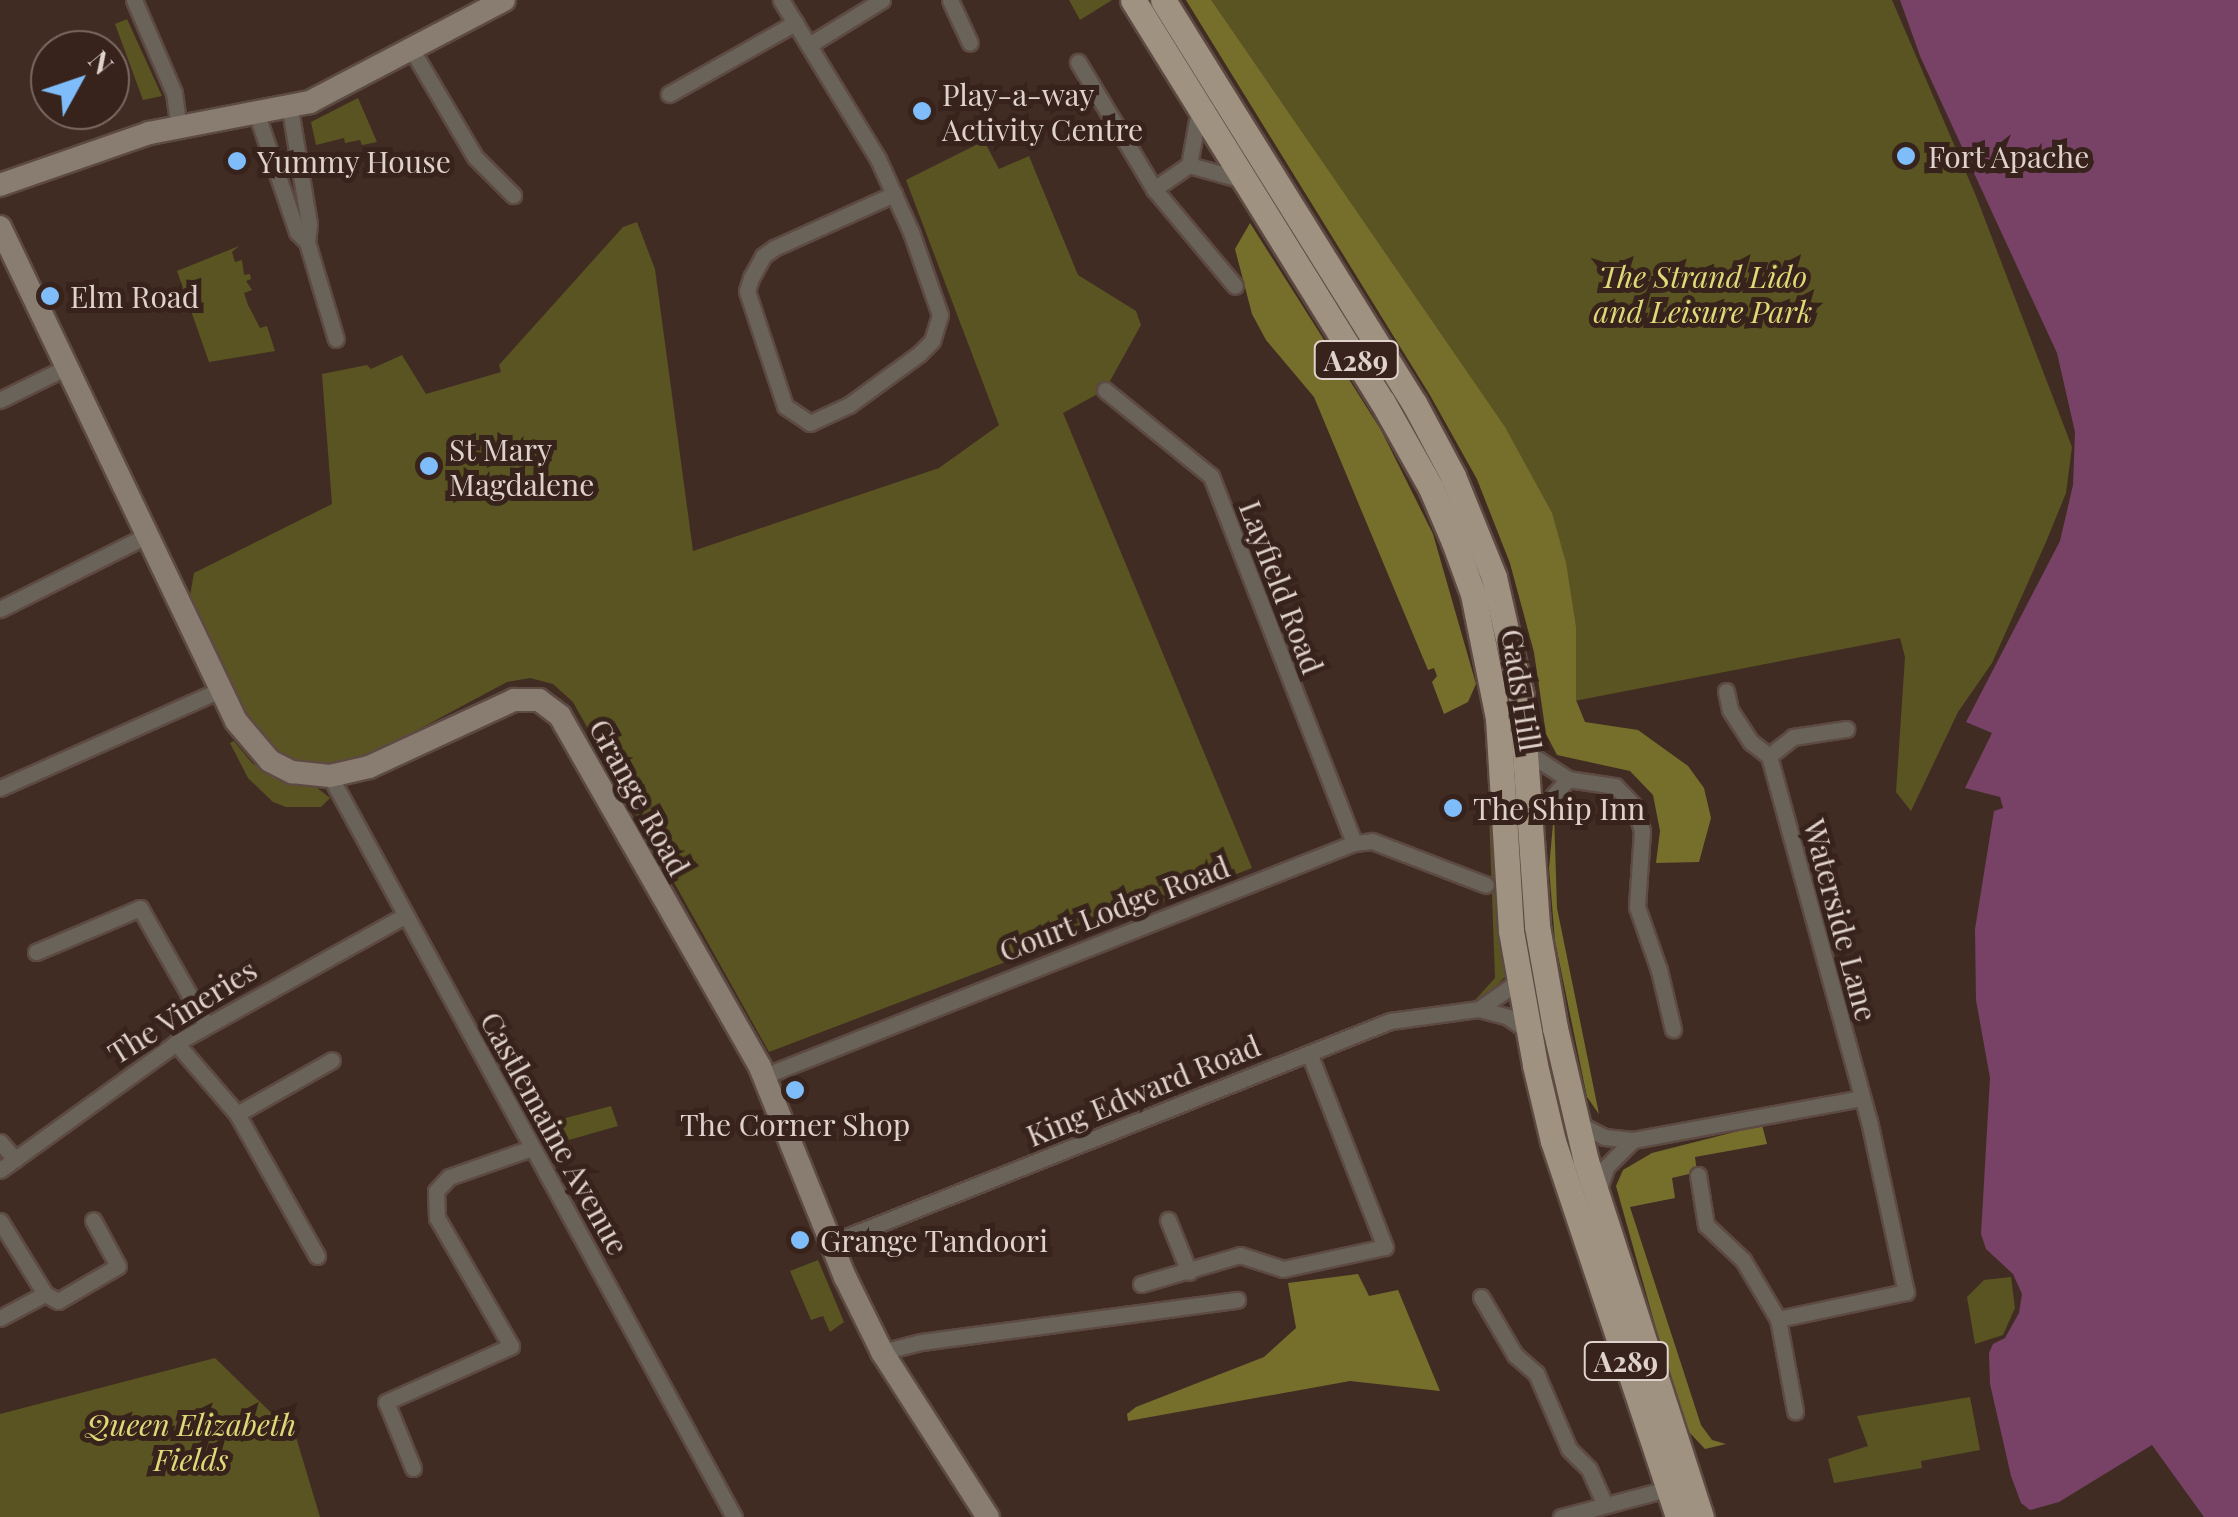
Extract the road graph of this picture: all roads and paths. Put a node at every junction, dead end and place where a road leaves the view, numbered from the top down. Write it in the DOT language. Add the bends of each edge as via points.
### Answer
graph roads {
  1 [pos="134,0"];
  2 [pos="504,0"];
  3 [pos="781,0"];
  4 [pos="882,0"];
  5 [pos="950,0"];
  6 [pos="1132,0"];
  7 [pos="1163,0"];
  8 [pos="795,23"];
  9 [pos="970,43"];
  10 [pos="809,44"];
  11 [pos="412,50"];
  12 [pos="1078,62"];
  13 [pos="668,94"];
  14 [pos="290,109"];
  15 [pos="1199,110"];
  16 [pos="257,115"];
  17 [pos="179,129"];
  18 [pos="1189,165"];
  19 [pos="1243,180"];
  20 [pos="0,185"];
  21 [pos="1154,188"];
  22 [pos="894,194"];
  23 [pos="513,195"];
  24 [pos="0,228"];
  25 [pos="307,242"];
  26 [pos="1235,286"];
  27 [pos="336,339"];
  28 [pos="67,368"];
  29 [pos="1105,390"];
  30 [pos="0,400"];
  31 [pos="148,534"];
  32 [pos="0,609"];
  33 [pos="220,690"];
  34 [pos="1726,692"];
  35 [pos="1846,728"];
  36 [pos="1528,753"];
  37 [pos="1769,756"];
  38 [pos="330,776"];
  39 [pos="1568,778"];
  40 [pos="0,788"];
  41 [pos="1531,822"];
  42 [pos="1354,843"];
  43 [pos="1486,885"];
  44 [pos="404,916"];
  45 [pos="36,952"];
  46 [pos="1520,980"];
  47 [pos="1480,1009"];
  48 [pos="206,1024"];
  49 [pos="1672,1029"];
  50 [pos="1528,1031"];
  51 [pos="176,1043"];
  52 [pos="1309,1053"];
  53 [pos="332,1060"];
  54 [pos="764,1076"];
  55 [pos="1861,1098"];
  56 [pos="237,1114"];
  57 [pos="1577,1123"];
  58 [pos="1633,1140"];
  59 [pos="0,1142"];
  60 [pos="532,1148"];
  61 [pos="15,1159"];
  62 [pos="0,1170"];
  63 [pos="1698,1176"];
  64 [pos="1598,1196"];
  65 [pos="93,1220"];
  66 [pos="1168,1220"];
  67 [pos="0,1221"];
  68 [pos="831,1243"];
  69 [pos="317,1256"];
  70 [pos="1189,1272"];
  71 [pos="1140,1284"];
  72 [pos="45,1294"];
  73 [pos="1480,1297"];
  74 [pos="1238,1300"];
  75 [pos="0,1318"];
  76 [pos="1778,1319"];
  77 [pos="882,1352"];
  78 [pos="1796,1411"];
  79 [pos="413,1468"];
  80 [pos="1667,1489"];
  81 [pos="1602,1510"];
  82 [pos="734,1517"];
  83 [pos="988,1517"];
  84 [pos="1561,1517"];
  85 [pos="1678,1517"];
  86 [pos="1701,1517"];
  1 -- 17 [label="street" via="174,93"];
  2 -- 11 [label="street"];
  3 -- 8 [label="street"];
  4 -- 10 [label="street"];
  5 -- 9 [label="street"];
  6 -- 15 [label="main road, Gads Hill / A289"];
  7 -- 36 [label="main road, Gads Hill / A289" via="1453,476 1494,577 1514,652"];
  8 -- 10 [label="street"];
  8 -- 13 [label="street"];
  10 -- 22 [label="street"];
  11 -- 14 [label="street"];
  11 -- 23 [label="street" via="474,157"];
  12 -- 21 [label="street"];
  14 -- 16 [label="street"];
  14 -- 25 [label="street"];
  15 -- 18 [label="street"];
  15 -- 19 [label="main road, Gads Hill / A289"];
  16 -- 17 [label="street"];
  16 -- 25 [label="street" via="297,232"];
  17 -- 20 [label="street" via="102,146"];
  18 -- 19 [label="street"];
  18 -- 21 [label="street"];
  19 -- 46 [label="main road, Gads Hill / A289" via="1411,453 1473,594 1498,718"];
  21 -- 26 [label="street"];
  22 -- 22 [label="street" via="774,248 751,278 747,291 785,406 810,423 848,405 918,354 939,328 936,300"];
  24 -- 28 [label="street, Grange Road"];
  25 -- 27 [label="street"];
  28 -- 30 [label="street"];
  28 -- 31 [label="street, Grange Road"];
  29 -- 42 [label="street, Layfield Road" via="1211,476"];
  31 -- 32 [label="street"];
  31 -- 33 [label="street, Grange Road"];
  33 -- 38 [label="street, Grange Road" via="250,742 270,761 292,772"];
  33 -- 40 [label="street"];
  34 -- 37 [label="street, Waterside Lane" via="1751,742"];
  35 -- 37 [label="street" via="1793,737"];
  36 -- 39 [label="street"];
  36 -- 41 [label="main road, Gads Hill / A289"];
  37 -- 55 [label="street, Waterside Lane"];
  38 -- 44 [label="street, Castlemaine Avenue"];
  38 -- 54 [label="street, Grange Road" via="369,767 512,701 549,705 564,720"];
  39 -- 41 [label="street"];
  39 -- 49 [label="street" via="1615,786 1637,811 1642,831 1636,906"];
  41 -- 57 [label="main road, Gads Hill / A289" via="1546,986"];
  42 -- 43 [label="street" via="1372,842"];
  42 -- 54 [label="street, Court Lodge Road"];
  44 -- 48 [label="street, The Vineries"];
  44 -- 60 [label="street, Castlemaine Avenue"];
  45 -- 48 [label="street" via="140,908"];
  46 -- 47 [label="street, King Edward Road"];
  46 -- 50 [label="main road, Gads Hill / A289"];
  47 -- 50 [label="street"];
  47 -- 52 [label="street, King Edward Road" via="1390,1021"];
  48 -- 51 [label="street, The Vineries"];
  50 -- 80 [label="main road, Gads Hill / A289" via="1553,1141"];
  51 -- 56 [label="street"];
  51 -- 61 [label="street, The Vineries"];
  52 -- 68 [label="street, King Edward Road"];
  52 -- 70 [label="street" via="1385,1247 1282,1269 1240,1256"];
  53 -- 56 [label="street"];
  54 -- 68 [label="street, Grange Road"];
  55 -- 58 [label="street"];
  55 -- 76 [label="street, Waterside Lane" via="1906,1292"];
  56 -- 69 [label="street"];
  57 -- 58 [label="street" via="1604,1137"];
  57 -- 64 [label="main road, Gads Hill / A289"];
  58 -- 64 [label="street" via="1606,1168"];
  59 -- 61 [label="street"];
  60 -- 79 [label="street" via="449,1177 436,1191 437,1218 512,1346 386,1402"];
  60 -- 82 [label="street, Castlemaine Avenue"];
  61 -- 62 [label="street, The Vineries"];
  63 -- 76 [label="street" via="1706,1225 1743,1260"];
  64 -- 86 [label="main road, Gads Hill / A289"];
  65 -- 72 [label="street" via="118,1266 58,1302"];
  66 -- 70 [label="street"];
  67 -- 72 [label="street"];
  68 -- 77 [label="street, Grange Road"];
  70 -- 71 [label="street"];
  72 -- 75 [label="street"];
  73 -- 81 [label="street" via="1516,1355 1536,1373 1569,1448 1589,1470"];
  74 -- 77 [label="street"];
  76 -- 78 [label="street"];
  77 -- 83 [label="street, Grange Road"];
  80 -- 81 [label="street"];
  80 -- 85 [label="main road, Gads Hill / A289"];
  81 -- 84 [label="street"];
}
